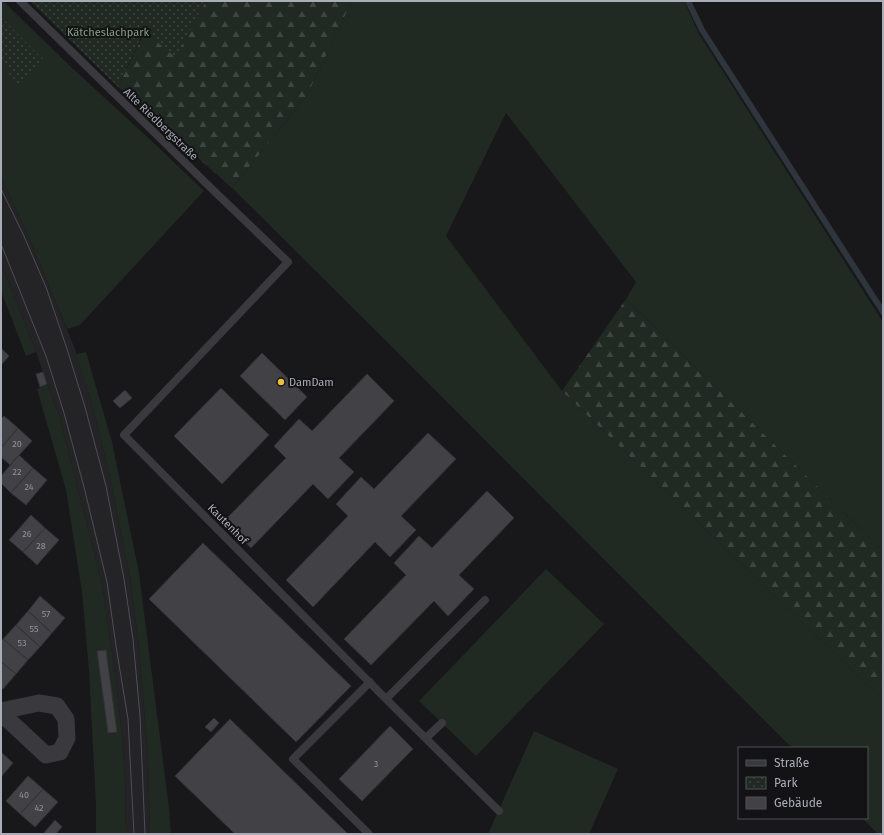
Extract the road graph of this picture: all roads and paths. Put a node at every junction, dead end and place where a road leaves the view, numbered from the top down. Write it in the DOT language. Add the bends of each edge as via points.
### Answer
graph roads {
  1 [pos="20,1"];
  2 [pos="288,262"];
  3 [pos="485,600"];
  4 [pos="370,682"];
  5 [pos="386,698"];
  6 [pos="442,723"];
  7 [pos="426,738"];
  8 [pos="498,811"];
  9 [pos="369,834"];
  1 -- 2 [label="lane, Alte Riedbergstraße"];
  2 -- 4 [label="lane, Kautenhof" via="124,435"];
  3 -- 5 [label="lane"];
  4 -- 5 [label="lane, Kautenhof"];
  4 -- 9 [label="lane" via="293,759"];
  5 -- 7 [label="lane, Kautenhof"];
  6 -- 7 [label="lane"];
  7 -- 8 [label="lane, Kautenhof"];
}
